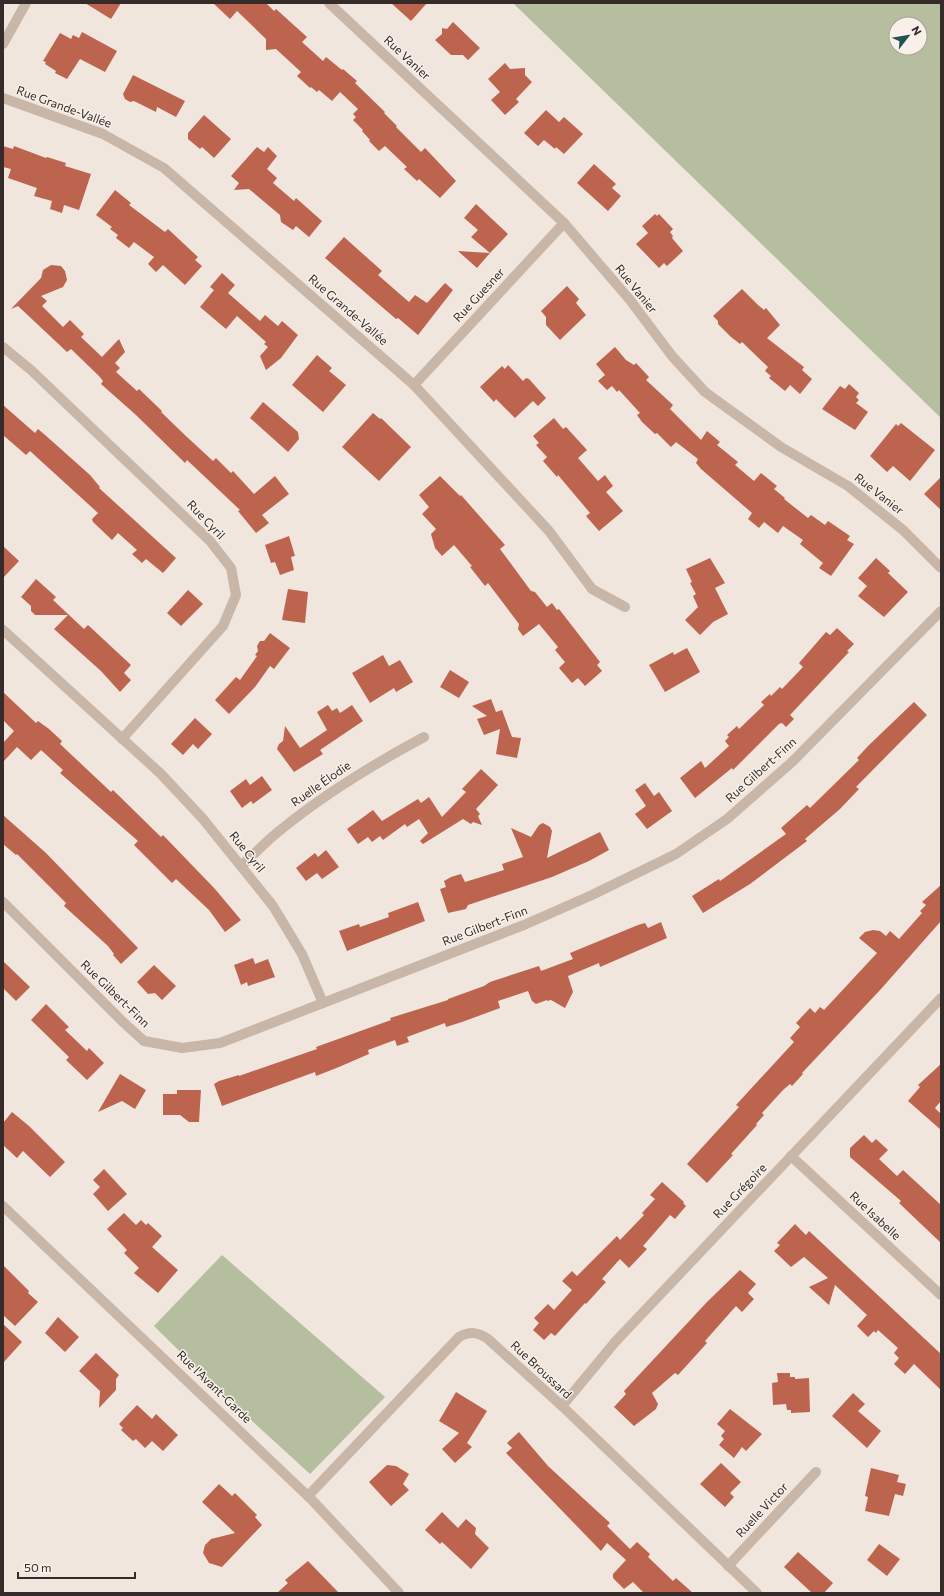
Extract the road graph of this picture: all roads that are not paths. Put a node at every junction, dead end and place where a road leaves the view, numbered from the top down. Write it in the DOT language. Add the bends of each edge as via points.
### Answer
graph roads {
  1 [pos="26,3"];
  2 [pos="329,3"];
  3 [pos="3,44"];
  4 [pos="3,98"];
  5 [pos="564,223"];
  6 [pos="3,347"];
  7 [pos="414,385"];
  8 [pos="941,568"];
  9 [pos="625,607"];
  10 [pos="941,611"];
  11 [pos="3,630"];
  12 [pos="424,736"];
  13 [pos="122,739"];
  14 [pos="242,865"];
  15 [pos="3,902"];
  16 [pos="941,998"];
  17 [pos="323,1002"];
  18 [pos="791,1156"];
  19 [pos="3,1206"];
  20 [pos="941,1295"];
  21 [pos="562,1406"];
  22 [pos="816,1472"];
  23 [pos="308,1496"];
  24 [pos="728,1566"];
  25 [pos="400,1593"];
  26 [pos="757,1593"];
  1 -- 3 [label="street"];
  2 -- 5 [label="street, Rue Vanier"];
  4 -- 7 [label="street, Rue Grande-Vallée" via="103,134 164,168"];
  5 -- 7 [label="street, Rue Guesner"];
  5 -- 8 [label="street, Rue Vanier" via="630,300 672,356 706,392 781,446 848,486 903,530"];
  6 -- 13 [label="street, Rue Cyril" via="31,370 205,535 231,568 236,595 223,626"];
  7 -- 9 [label="street, Rue Grande-Vallée" via="550,531 592,589"];
  10 -- 17 [label="street, Rue Gilbert-Finn" via="792,762 727,819 676,854 524,925"];
  11 -- 13 [label="street, Rue Cyril"];
  12 -- 14 [label="street, Ruelle Élodie" via="326,794 281,828"];
  13 -- 14 [label="street, Rue Cyril" via="161,774"];
  14 -- 17 [label="street, Rue Cyril" via="273,906 302,954"];
  15 -- 17 [label="street, Rue Gilbert-Finn" via="144,1041 182,1048 220,1043"];
  16 -- 18 [label="street, Rue Grégoire"];
  18 -- 20 [label="street, Rue Isabelle"];
  18 -- 21 [label="street, Rue Grégoire" via="616,1341"];
  19 -- 23 [label="street, Rue l'Avant-Garde"];
  21 -- 23 [label="street, Rue Broussard" via="488,1339 476,1333 464,1334 392,1405"];
  21 -- 24 [label="street, Rue Broussard"];
  22 -- 24 [label="street, Ruelle Victor"];
  23 -- 25 [label="street, Rue l'Avant-Garde"];
  24 -- 26 [label="street, Rue Broussard"];
}
